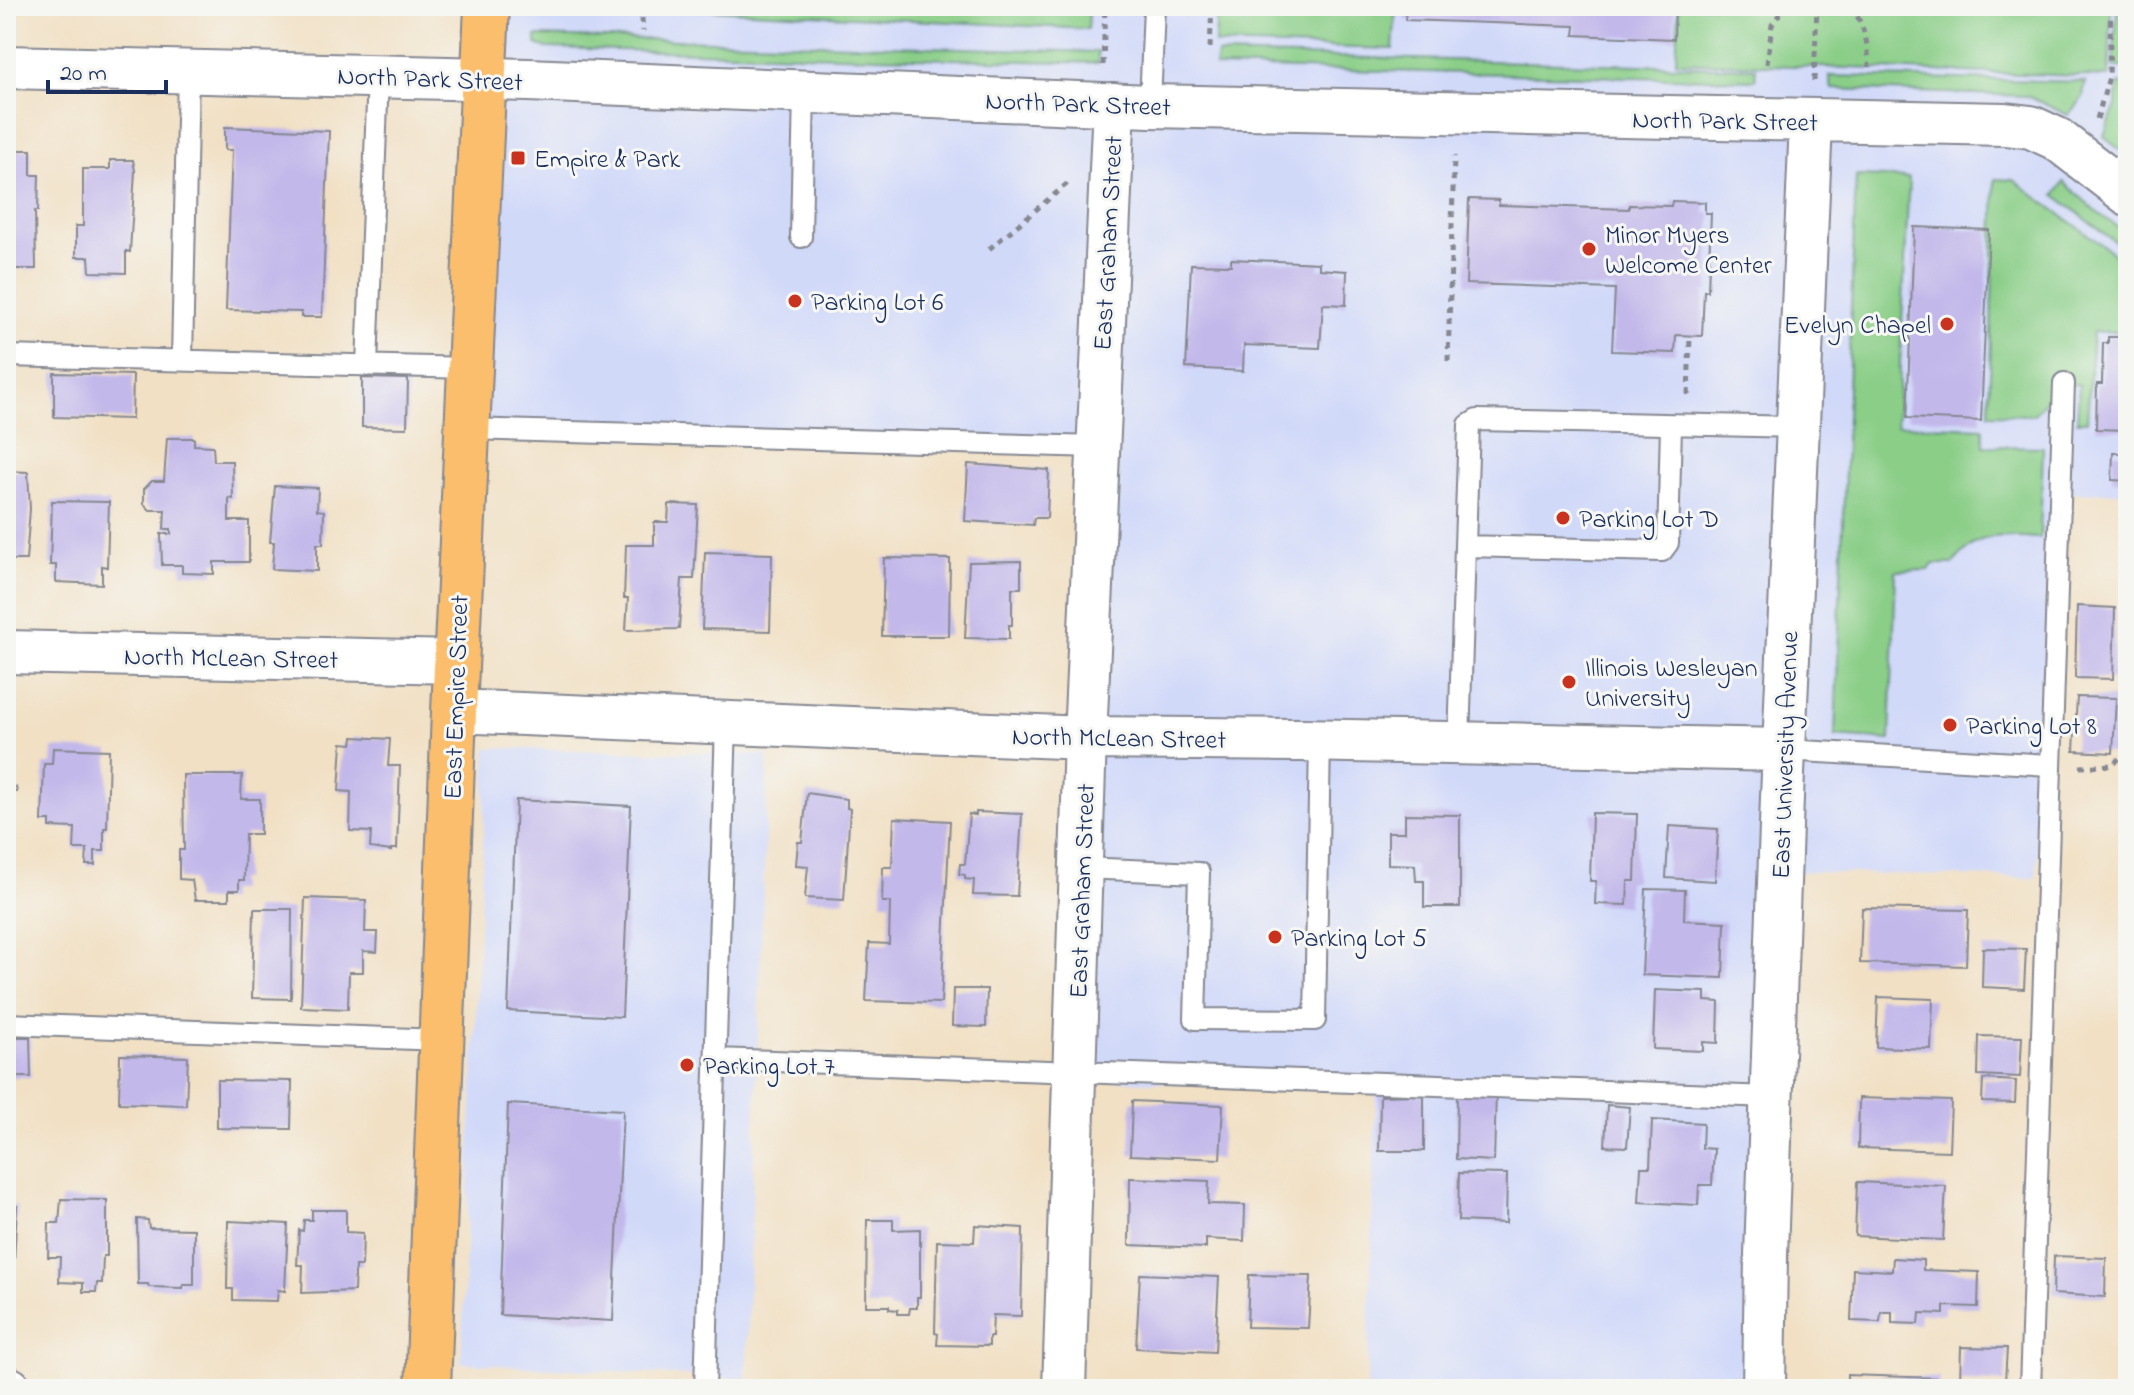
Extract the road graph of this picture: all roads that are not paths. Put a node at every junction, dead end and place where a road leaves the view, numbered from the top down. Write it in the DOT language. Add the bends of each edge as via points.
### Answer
graph roads {
  1 [pos="487,6"];
  2 [pos="1154,6"];
  3 [pos="6,67"];
  4 [pos="188,70"];
  5 [pos="378,76"];
  6 [pos="483,79"];
  7 [pos="804,91"];
  8 [pos="1122,105"];
  9 [pos="1811,122"];
  10 [pos="2128,194"];
  11 [pos="801,237"];
  12 [pos="6,356"];
  13 [pos="182,360"];
  14 [pos="367,366"];
  15 [pos="470,368"];
  16 [pos="2064,383"];
  17 [pos="1679,425"];
  18 [pos="1798,427"];
  19 [pos="467,429"];
  20 [pos="1098,447"];
  21 [pos="1465,546"];
  22 [pos="6,652"];
  23 [pos="457,662"];
  24 [pos="454,711"];
  25 [pos="726,723"];
  26 [pos="1085,738"];
  27 [pos="1320,740"];
  28 [pos="1459,744"];
  29 [pos="1784,750"];
  30 [pos="2051,765"];
  31 [pos="1082,868"];
  32 [pos="6,1024"];
  33 [pos="442,1040"];
  34 [pos="716,1059"];
  35 [pos="1074,1072"];
  36 [pos="1771,1097"];
  37 [pos="428,1389"];
  38 [pos="705,1389"];
  39 [pos="1064,1389"];
  40 [pos="1764,1389"];
  41 [pos="2030,1389"];
  1 -- 6 [label="main road, East Empire Street"];
  2 -- 8 [label="lane"];
  3 -- 4 [label="street, North Park Street"];
  4 -- 5 [label="street, North Park Street"];
  4 -- 13 [label="lane"];
  5 -- 6 [label="street, North Park Street"];
  5 -- 14 [label="lane"];
  6 -- 7 [label="street, North Park Street"];
  6 -- 15 [label="main road, East Empire Street"];
  7 -- 8 [label="street, North Park Street"];
  7 -- 11 [label="lane"];
  8 -- 9 [label="street, North Park Street"];
  8 -- 20 [label="street, East Graham Street"];
  9 -- 10 [label="street, North Park Street" via="2031,127 2057,139"];
  9 -- 18 [label="street, East University Avenue"];
  12 -- 13 [label="lane"];
  13 -- 14 [label="lane"];
  14 -- 15 [label="lane"];
  15 -- 19 [label="main road, East Empire Street"];
  16 -- 30 [label="lane"];
  17 -- 18 [label="lane"];
  17 -- 21 [label="lane" via="1668,543 1662,551"];
  17 -- 21 [label="lane" via="1477,420 1469,425"];
  18 -- 29 [label="street, East University Avenue"];
  19 -- 20 [label="lane"];
  19 -- 23 [label="main road, East Empire Street"];
  20 -- 26 [label="street, East Graham Street"];
  21 -- 28 [label="lane"];
  22 -- 23 [label="street, North McLean Street"];
  23 -- 24 [label="main road, East Empire Street"];
  24 -- 25 [label="street, North McLean Street"];
  24 -- 33 [label="main road, East Empire Street"];
  25 -- 26 [label="street, North McLean Street"];
  25 -- 34 [label="lane"];
  26 -- 27 [label="street, North McLean Street"];
  26 -- 31 [label="street, East Graham Street"];
  27 -- 28 [label="street, North McLean Street"];
  27 -- 31 [label="lane" via="1315,1020 1195,1019 1199,873"];
  28 -- 29 [label="street, North McLean Street"];
  29 -- 30 [label="lane"];
  29 -- 36 [label="street, East University Avenue"];
  30 -- 41 [label="lane"];
  31 -- 35 [label="street, East Graham Street"];
  32 -- 33 [label="lane"];
  33 -- 37 [label="main road, East Empire Street"];
  34 -- 35 [label="lane"];
  34 -- 38 [label="lane"];
  35 -- 36 [label="lane"];
  35 -- 39 [label="street, East Graham Street"];
  36 -- 40 [label="street, East University Avenue"];
}
